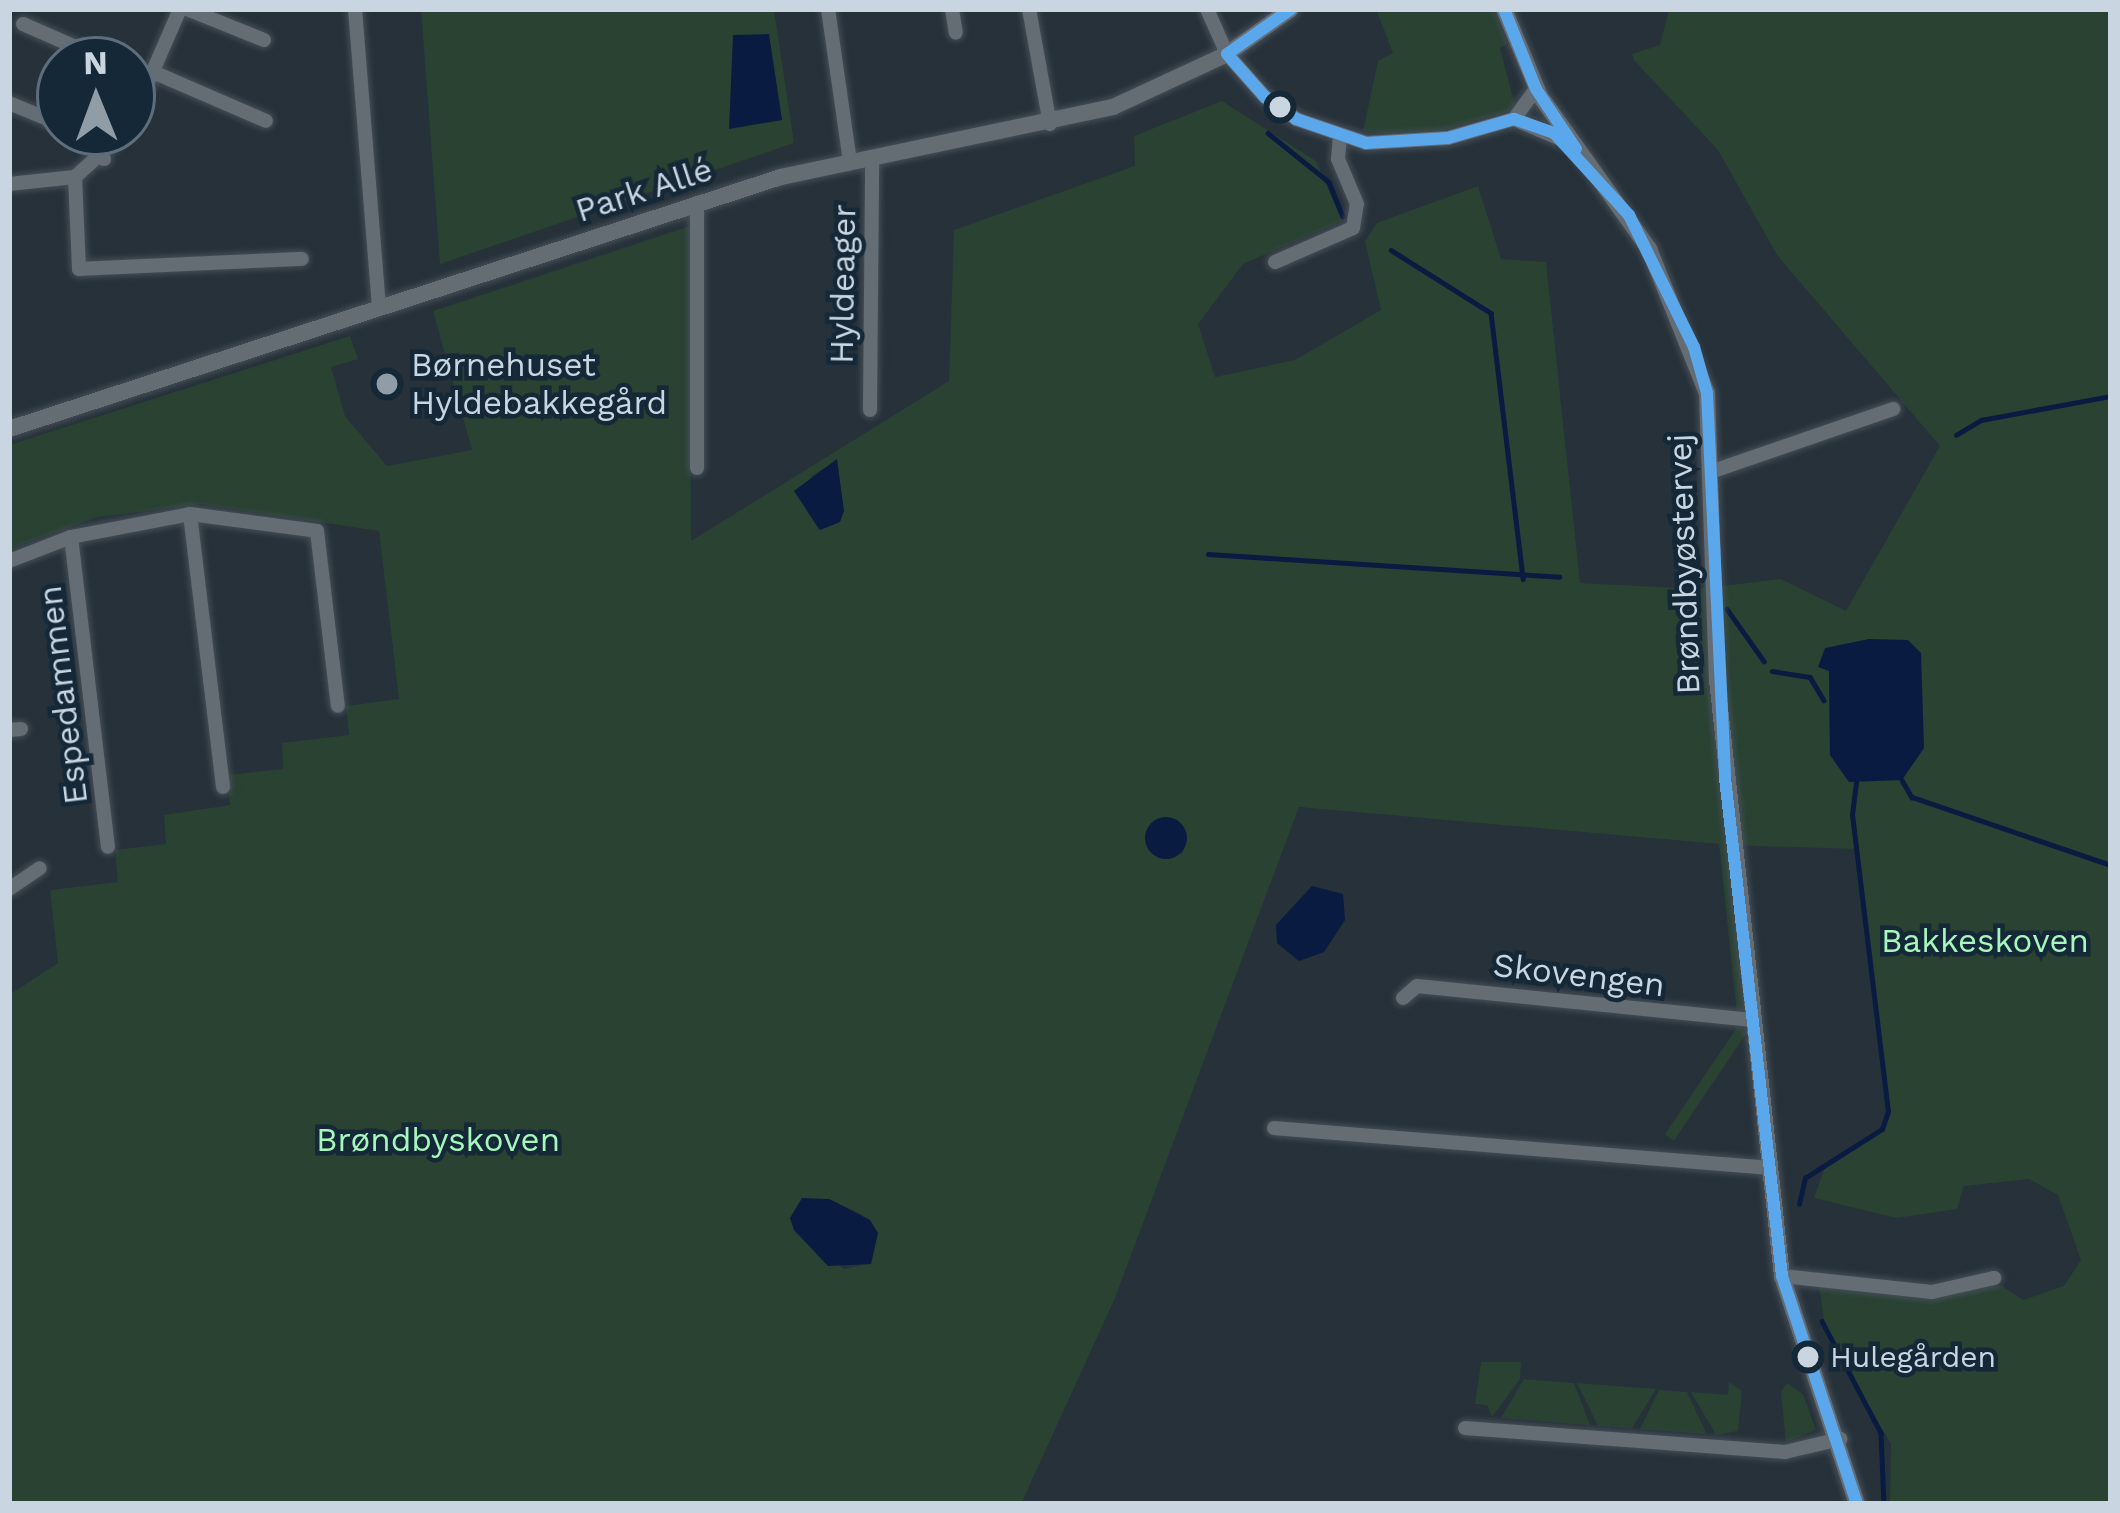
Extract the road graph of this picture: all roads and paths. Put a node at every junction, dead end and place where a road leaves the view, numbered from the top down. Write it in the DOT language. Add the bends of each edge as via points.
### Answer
graph roads {
  1 [pos="183,9"];
  2 [pos="355,9"];
  3 [pos="828,9"];
  4 [pos="952,9"];
  5 [pos="1029,9"];
  6 [pos="1207,9"];
  7 [pos="1291,9"];
  8 [pos="1504,9"];
  9 [pos="23,24"];
  10 [pos="956,33"];
  11 [pos="50,36"];
  12 [pos="264,40"];
  13 [pos="1227,54"];
  14 [pos="156,66"];
  15 [pos="156,78"];
  16 [pos="1536,89"];
  17 [pos="1514,119"];
  18 [pos="266,121"];
  19 [pos="1050,124"];
  20 [pos="1340,136"];
  21 [pos="1570,143"];
  22 [pos="101,156"];
  23 [pos="106,156"];
  24 [pos="872,157"];
  25 [pos="104,159"];
  26 [pos="850,161"];
  27 [pos="75,178"];
  28 [pos="9,184"];
  29 [pos="697,203"];
  30 [pos="302,259"];
  31 [pos="1275,262"];
  32 [pos="379,308"];
  33 [pos="1893,409"];
  34 [pos="869,410"];
  35 [pos="9,429"];
  36 [pos="697,468"];
  37 [pos="1710,472"];
  38 [pos="190,514"];
  39 [pos="71,537"];
  40 [pos="9,561"];
  41 [pos="338,706"];
  42 [pos="223,787"];
  43 [pos="108,847"];
  44 [pos="40,868"];
  45 [pos="9,889"];
  46 [pos="1403,998"];
  47 [pos="1752,1020"];
  48 [pos="1274,1128"];
  49 [pos="1770,1168"];
  50 [pos="1782,1276"];
  51 [pos="1994,1278"];
  52 [pos="1465,1428"];
  53 [pos="1840,1439"];
  54 [pos="1857,1504"];
  1 -- 12 [label="street"];
  1 -- 14 [label="street"];
  2 -- 32 [label="street"];
  3 -- 26 [label="street"];
  4 -- 10 [label="street"];
  5 -- 19 [label="street"];
  6 -- 13 [label="street"];
  7 -- 13 [label="street, Park Allé"];
  8 -- 16 [label="street, Brøndbyøstervej"];
  9 -- 11 [label="street"];
  13 -- 19 [label="street, Park Allé" via="1170,86"];
  13 -- 20 [label="street" via="1265,97"];
  15 -- 18 [label="street"];
  16 -- 17 [label="street"];
  16 -- 21 [label="street, Brøndbyøstervej"];
  17 -- 20 [label="street" via="1411,144"];
  17 -- 21 [label="street"];
  19 -- 24 [label="street, Park Allé"];
  20 -- 31 [label="street" via="1338,159 1357,203 1353,228"];
  21 -- 37 [label="street, Brøndbyøstervej" via="1629,215 1694,346 1707,393"];
  22 -- 25 [label="street"];
  23 -- 25 [label="street"];
  24 -- 26 [label="street, Park Allé"];
  24 -- 34 [label="street, Hyldeager"];
  25 -- 27 [label="street"];
  26 -- 29 [label="street, Park Allé"];
  27 -- 28 [label="street"];
  27 -- 30 [label="street" via="79,269"];
  29 -- 32 [label="street, Park Allé"];
  29 -- 36 [label="street"];
  32 -- 35 [label="street, Park Allé"];
  33 -- 37 [label="street"];
  37 -- 47 [label="street, Brøndbyøstervej" via="1717,680"];
  38 -- 39 [label="street, Espedammen"];
  38 -- 41 [label="street, Espedammen" via="317,531"];
  38 -- 42 [label="street"];
  39 -- 40 [label="street, Espedammen"];
  39 -- 43 [label="street, Espedammen"];
  44 -- 45 [label="street"];
  46 -- 47 [label="street, Skovengen" via="1417,986"];
  47 -- 49 [label="street, Brøndbyøstervej"];
  48 -- 49 [label="street"];
  49 -- 50 [label="street, Brøndbyøstervej"];
  50 -- 51 [label="street" via="1932,1292"];
  50 -- 53 [label="street, Brøndbyøstervej"];
  52 -- 53 [label="street" via="1785,1452"];
  53 -- 54 [label="street, Brøndbyøstervej"];
}
